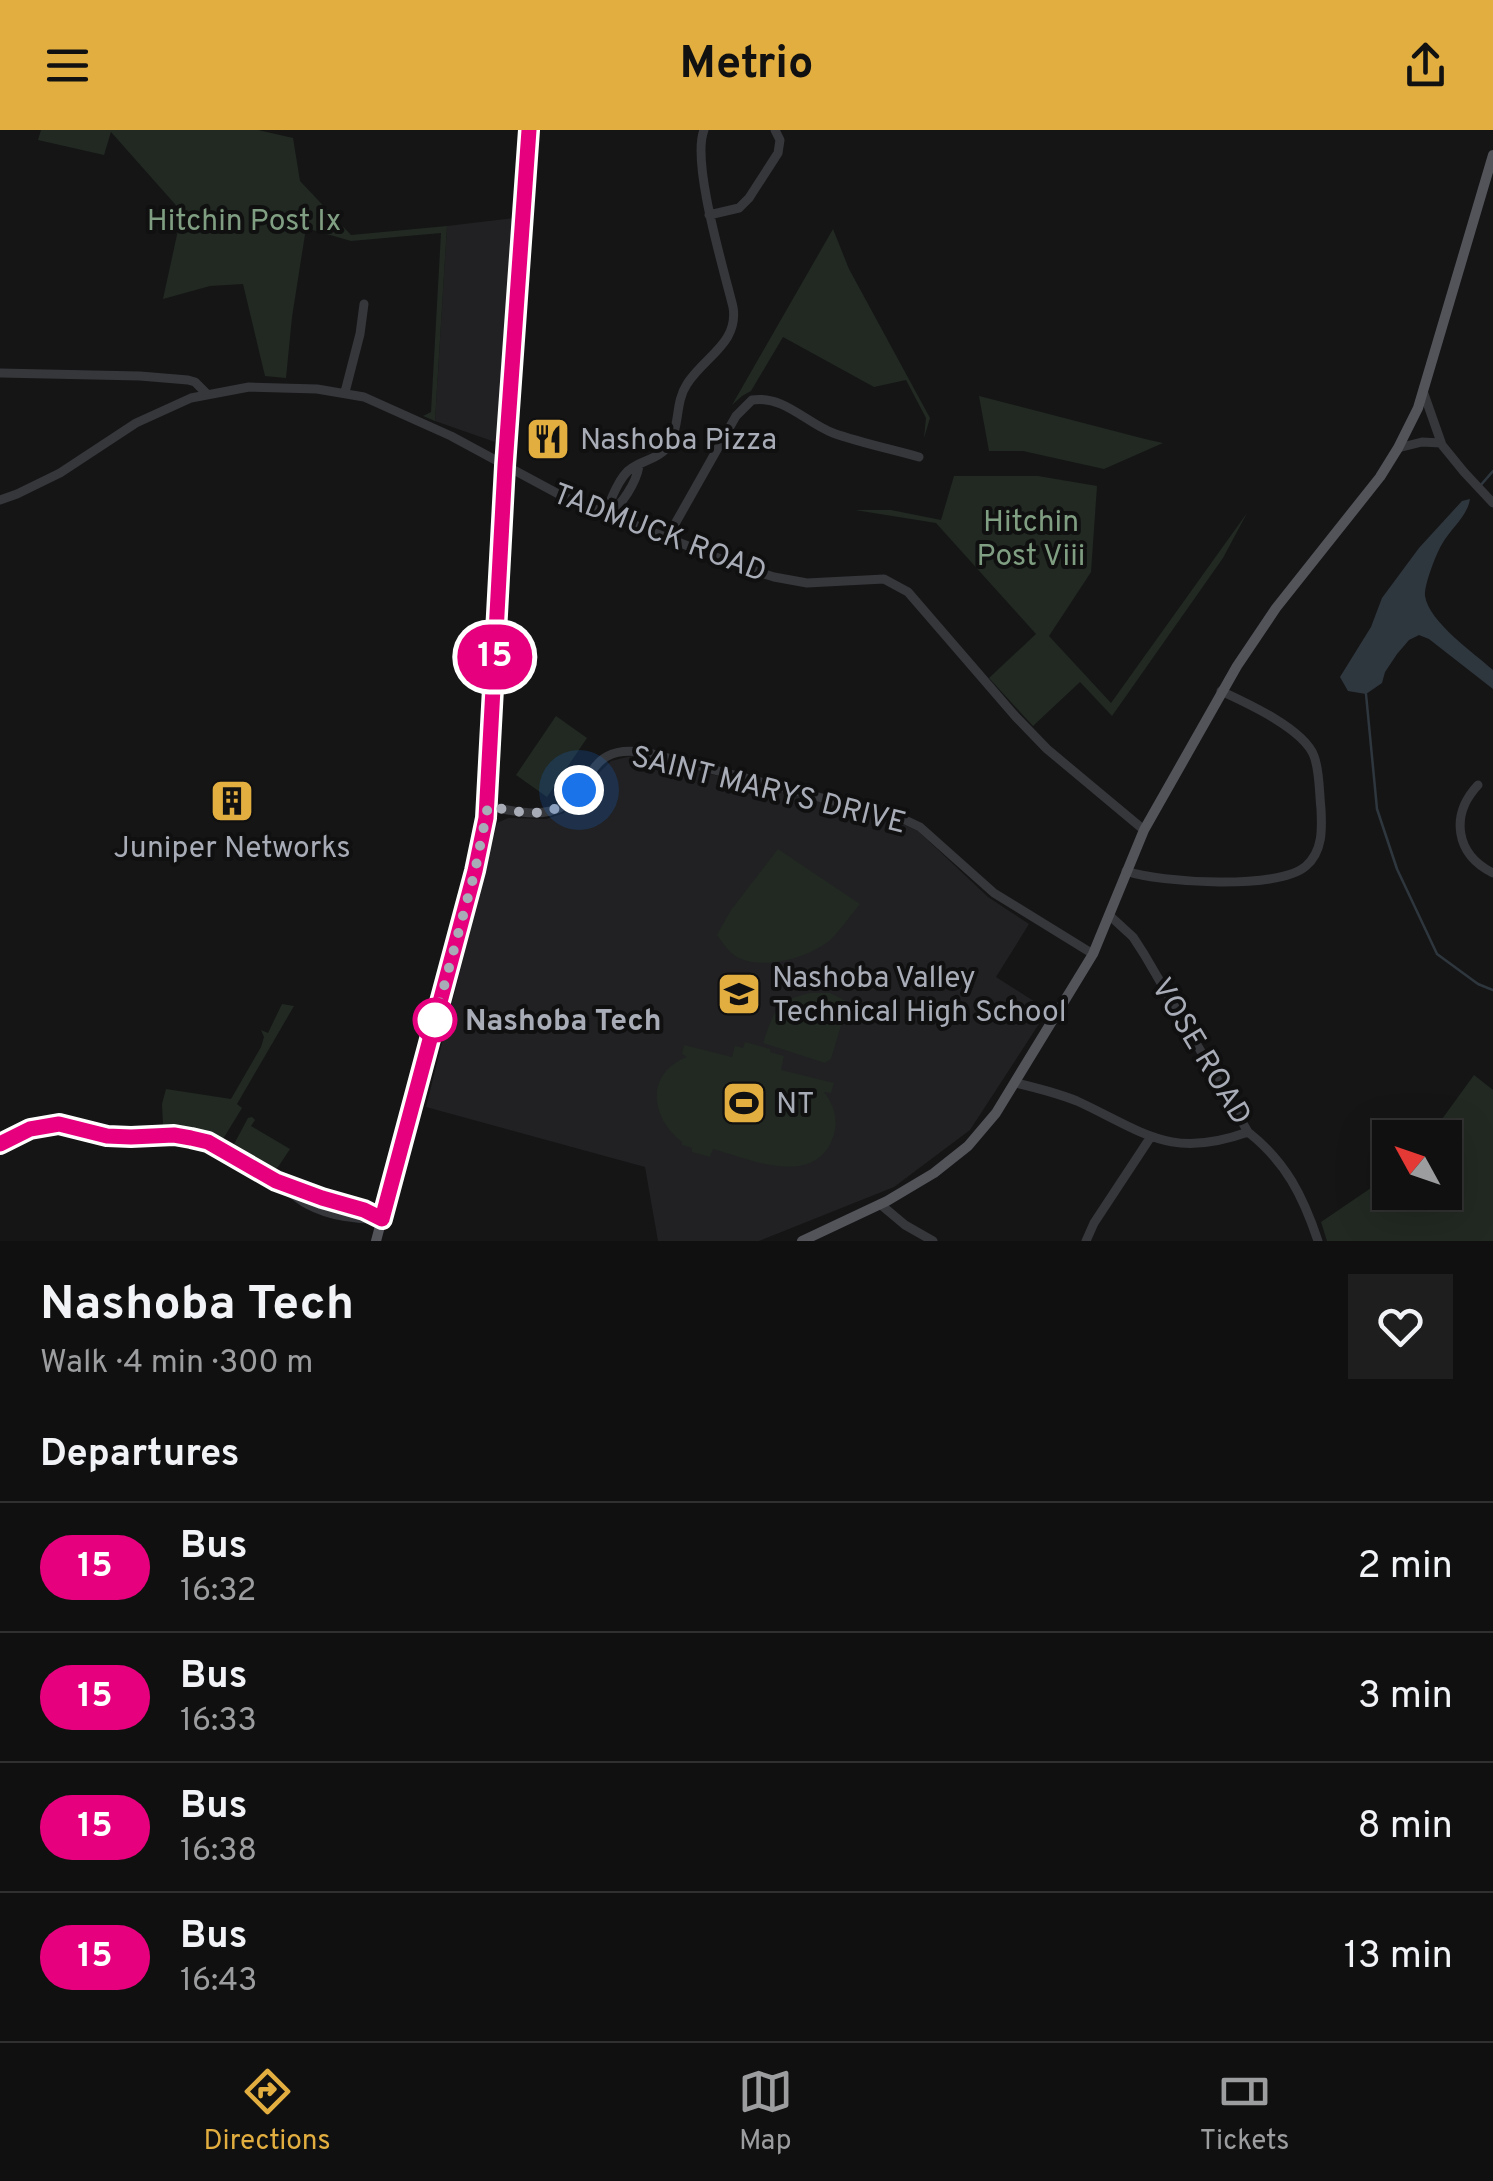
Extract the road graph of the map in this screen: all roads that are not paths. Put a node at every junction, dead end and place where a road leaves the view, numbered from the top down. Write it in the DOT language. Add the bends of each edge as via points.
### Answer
graph roads {
  1 [pos="528,130"];
  2 [pos="704,130"];
  3 [pos="775,130"];
  4 [pos="1493,155"];
  5 [pos="709,215"];
  6 [pos="364,304"];
  7 [pos="0,374"];
  8 [pos="1422,391"];
  9 [pos="346,392"];
  10 [pos="207,394"];
  11 [pos="1441,443"];
  12 [pos="1398,448"];
  13 [pos="919,457"];
  14 [pos="505,466"];
  15 [pos="0,500"];
  16 [pos="1493,502"];
  17 [pos="607,516"];
  18 [pos="666,538"];
  19 [pos="1222,691"];
  20 [pos="1478,785"];
  21 [pos="488,806"];
  22 [pos="1144,830"];
  23 [pos="1126,870"];
  24 [pos="1493,873"];
  25 [pos="1109,915"];
  26 [pos="1093,954"];
  27 [pos="1016,1083"];
  28 [pos="1248,1132"];
  29 [pos="1150,1138"];
  30 [pos="0,1144"];
  31 [pos="880,1204"];
  32 [pos="382,1219"];
  33 [pos="376,1241"];
  34 [pos="802,1241"];
  35 [pos="933,1241"];
  36 [pos="1086,1241"];
  37 [pos="1318,1241"];
  1 -- 14 [label="main road"];
  2 -- 5 [label="street"];
  3 -- 5 [label="street" via="778,154 749,198"];
  4 -- 8 [label="main road"];
  5 -- 17 [label="street" via="734,307 733,327 686,385 668,446 626,474"];
  6 -- 9 [label="street"];
  7 -- 10 [label="street" via="188,380"];
  8 -- 11 [label="street"];
  8 -- 12 [label="main road"];
  9 -- 10 [label="street, TADMUCK ROAD" via="249,386"];
  9 -- 14 [label="street, TADMUCK ROAD"];
  10 -- 15 [label="street, TADMUCK ROAD" via="165,408 60,473"];
  11 -- 12 [label="street"];
  11 -- 16 [label="street"];
  12 -- 19 [label="main road"];
  13 -- 18 [label="street" via="826,430 778,402 752,400 736,416"];
  14 -- 17 [label="street, TADMUCK ROAD"];
  14 -- 21 [label="main road"];
  17 -- 18 [label="street, TADMUCK ROAD"];
  18 -- 22 [label="street, TADMUCK ROAD" via="774,578 895,584 1047,749"];
  19 -- 22 [label="main road"];
  19 -- 23 [label="street" via="1294,731 1310,748 1320,845 1306,866 1281,877 1162,879"];
  20 -- 24 [label="street" via="1464,802 1461,833 1470,855"];
  21 -- 26 [label="street, SAINT MARYS DRIVE" via="554,810 570,802 604,757 619,750 653,754 903,819 994,893"];
  21 -- 32 [label="main road"];
  22 -- 23 [label="main road"];
  23 -- 25 [label="main road"];
  25 -- 26 [label="main road"];
  25 -- 28 [label="street, VOSE ROAD" via="1144,954"];
  26 -- 27 [label="main road"];
  27 -- 29 [label="street" via="1078,1102"];
  27 -- 31 [label="main road" via="952,1160"];
  28 -- 29 [label="street" via="1192,1144"];
  28 -- 37 [label="street, VOSE ROAD" via="1288,1172"];
  29 -- 36 [label="street"];
  30 -- 32 [label="street" via="54,1124 117,1136 174,1135 208,1142 318,1209"];
  31 -- 34 [label="main road"];
  31 -- 35 [label="street"];
  32 -- 33 [label="main road"];
}
